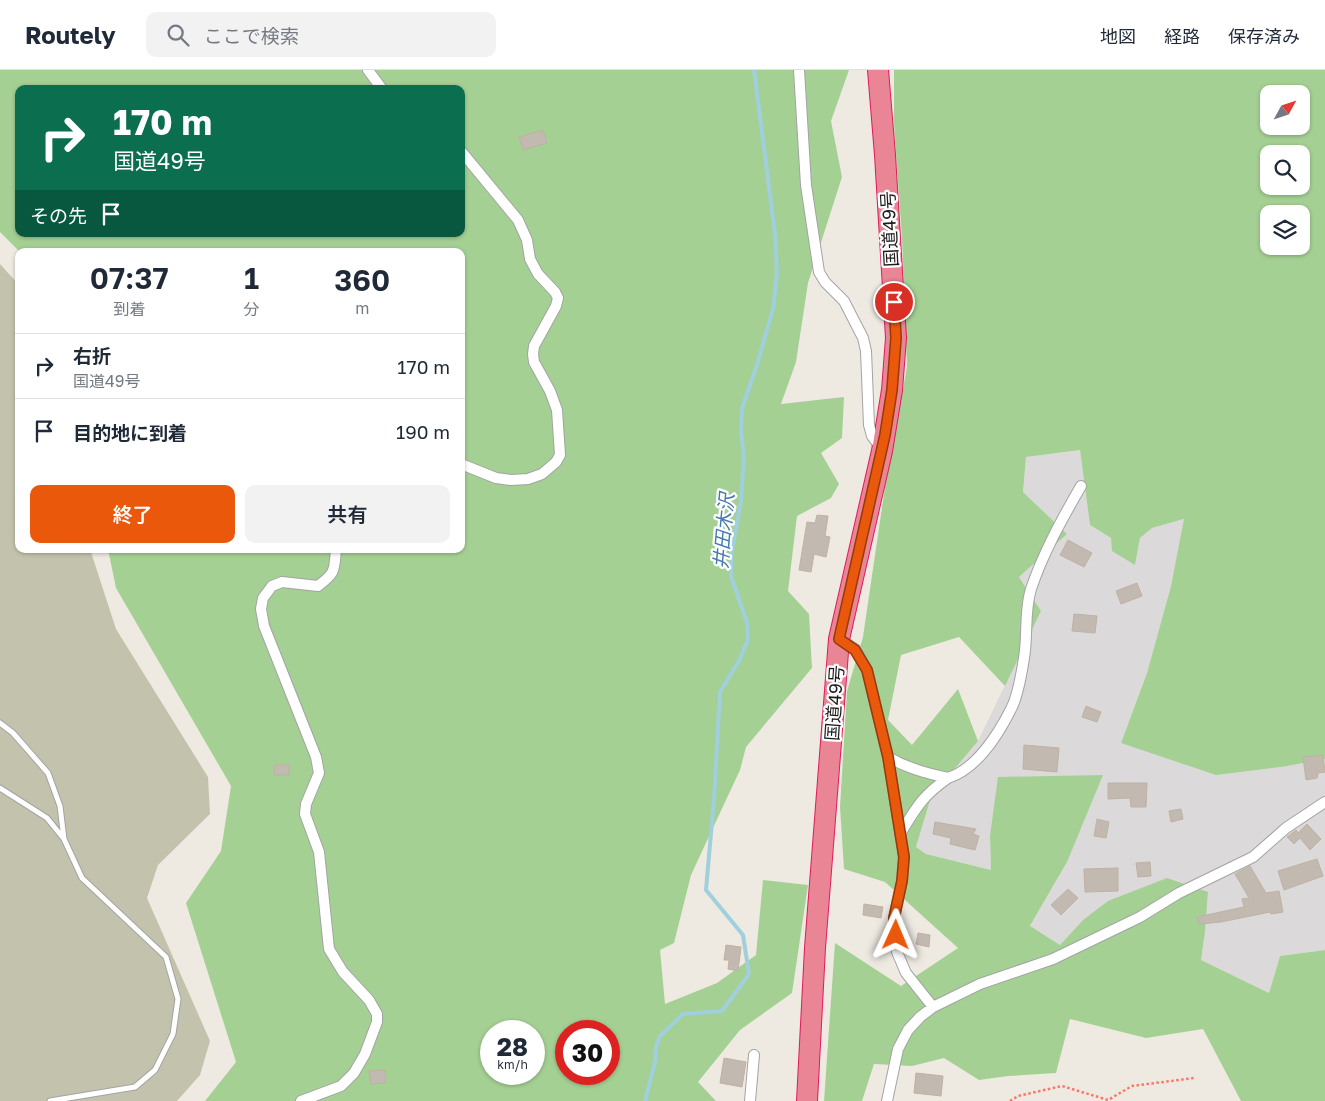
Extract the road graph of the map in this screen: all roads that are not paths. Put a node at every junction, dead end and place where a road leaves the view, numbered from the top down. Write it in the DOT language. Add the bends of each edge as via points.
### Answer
graph roads {
  1 [pos="368,70"];
  2 [pos="799,70"];
  3 [pos="878,70"];
  4 [pos="379,85"];
  5 [pos="465,156"];
  6 [pos="882,450"];
  7 [pos="465,466"];
  8 [pos="1081,486"];
  9 [pos="336,553"];
  10 [pos="839,639"];
  11 [pos="0,723"];
  12 [pos="888,757"];
  13 [pos="948,778"];
  14 [pos="0,788"];
  15 [pos="1325,802"];
  16 [pos="900,834"];
  17 [pos="64,839"];
  18 [pos="933,1008"];
  19 [pos="754,1055"];
  20 [pos="50,1101"];
  21 [pos="301,1101"];
  22 [pos="750,1101"];
  23 [pos="807,1101"];
  24 [pos="887,1101"];
  1 -- 4 [label="street"];
  2 -- 6 [label="street" via="806,185 819,272 844,301 864,338 869,425"];
  3 -- 6 [label="highway, 国道49号" via="896,338"];
  5 -- 7 [label="street" via="518,220 538,274 558,298 533,354 557,410 560,454 542,474 528,479 496,478"];
  6 -- 10 [label="highway, 国道49号"];
  8 -- 13 [label="street" via="1059,524 1030,591 1025,656 1011,708 988,745 960,774"];
  9 -- 21 [label="street" via="334,570 318,586 282,582 272,586 263,598 261,610 264,626 316,757 319,773 305,814 319,852 329,949 377,1014 365,1054 354,1073 341,1086"];
  10 -- 12 [label="street" via="855,650 867,670"];
  10 -- 23 [label="highway, 国道49号" via="815,948"];
  11 -- 17 [label="lane" via="48,773 60,806"];
  12 -- 13 [label="street" via="920,772"];
  12 -- 16 [label="street"];
  13 -- 16 [label="street" via="921,799"];
  14 -- 17 [label="lane" via="47,818"];
  15 -- 18 [label="street" via="1286,828 1253,856 1179,893 1140,918 1053,959 980,984"];
  16 -- 18 [label="street" via="904,857 894,918 897,952 906,973"];
  17 -- 20 [label="lane" via="82,878 166,957 178,999 173,1034 155,1070 135,1087"];
  18 -- 24 [label="street" via="908,1030 898,1049"];
  19 -- 22 [label="street"];
}
